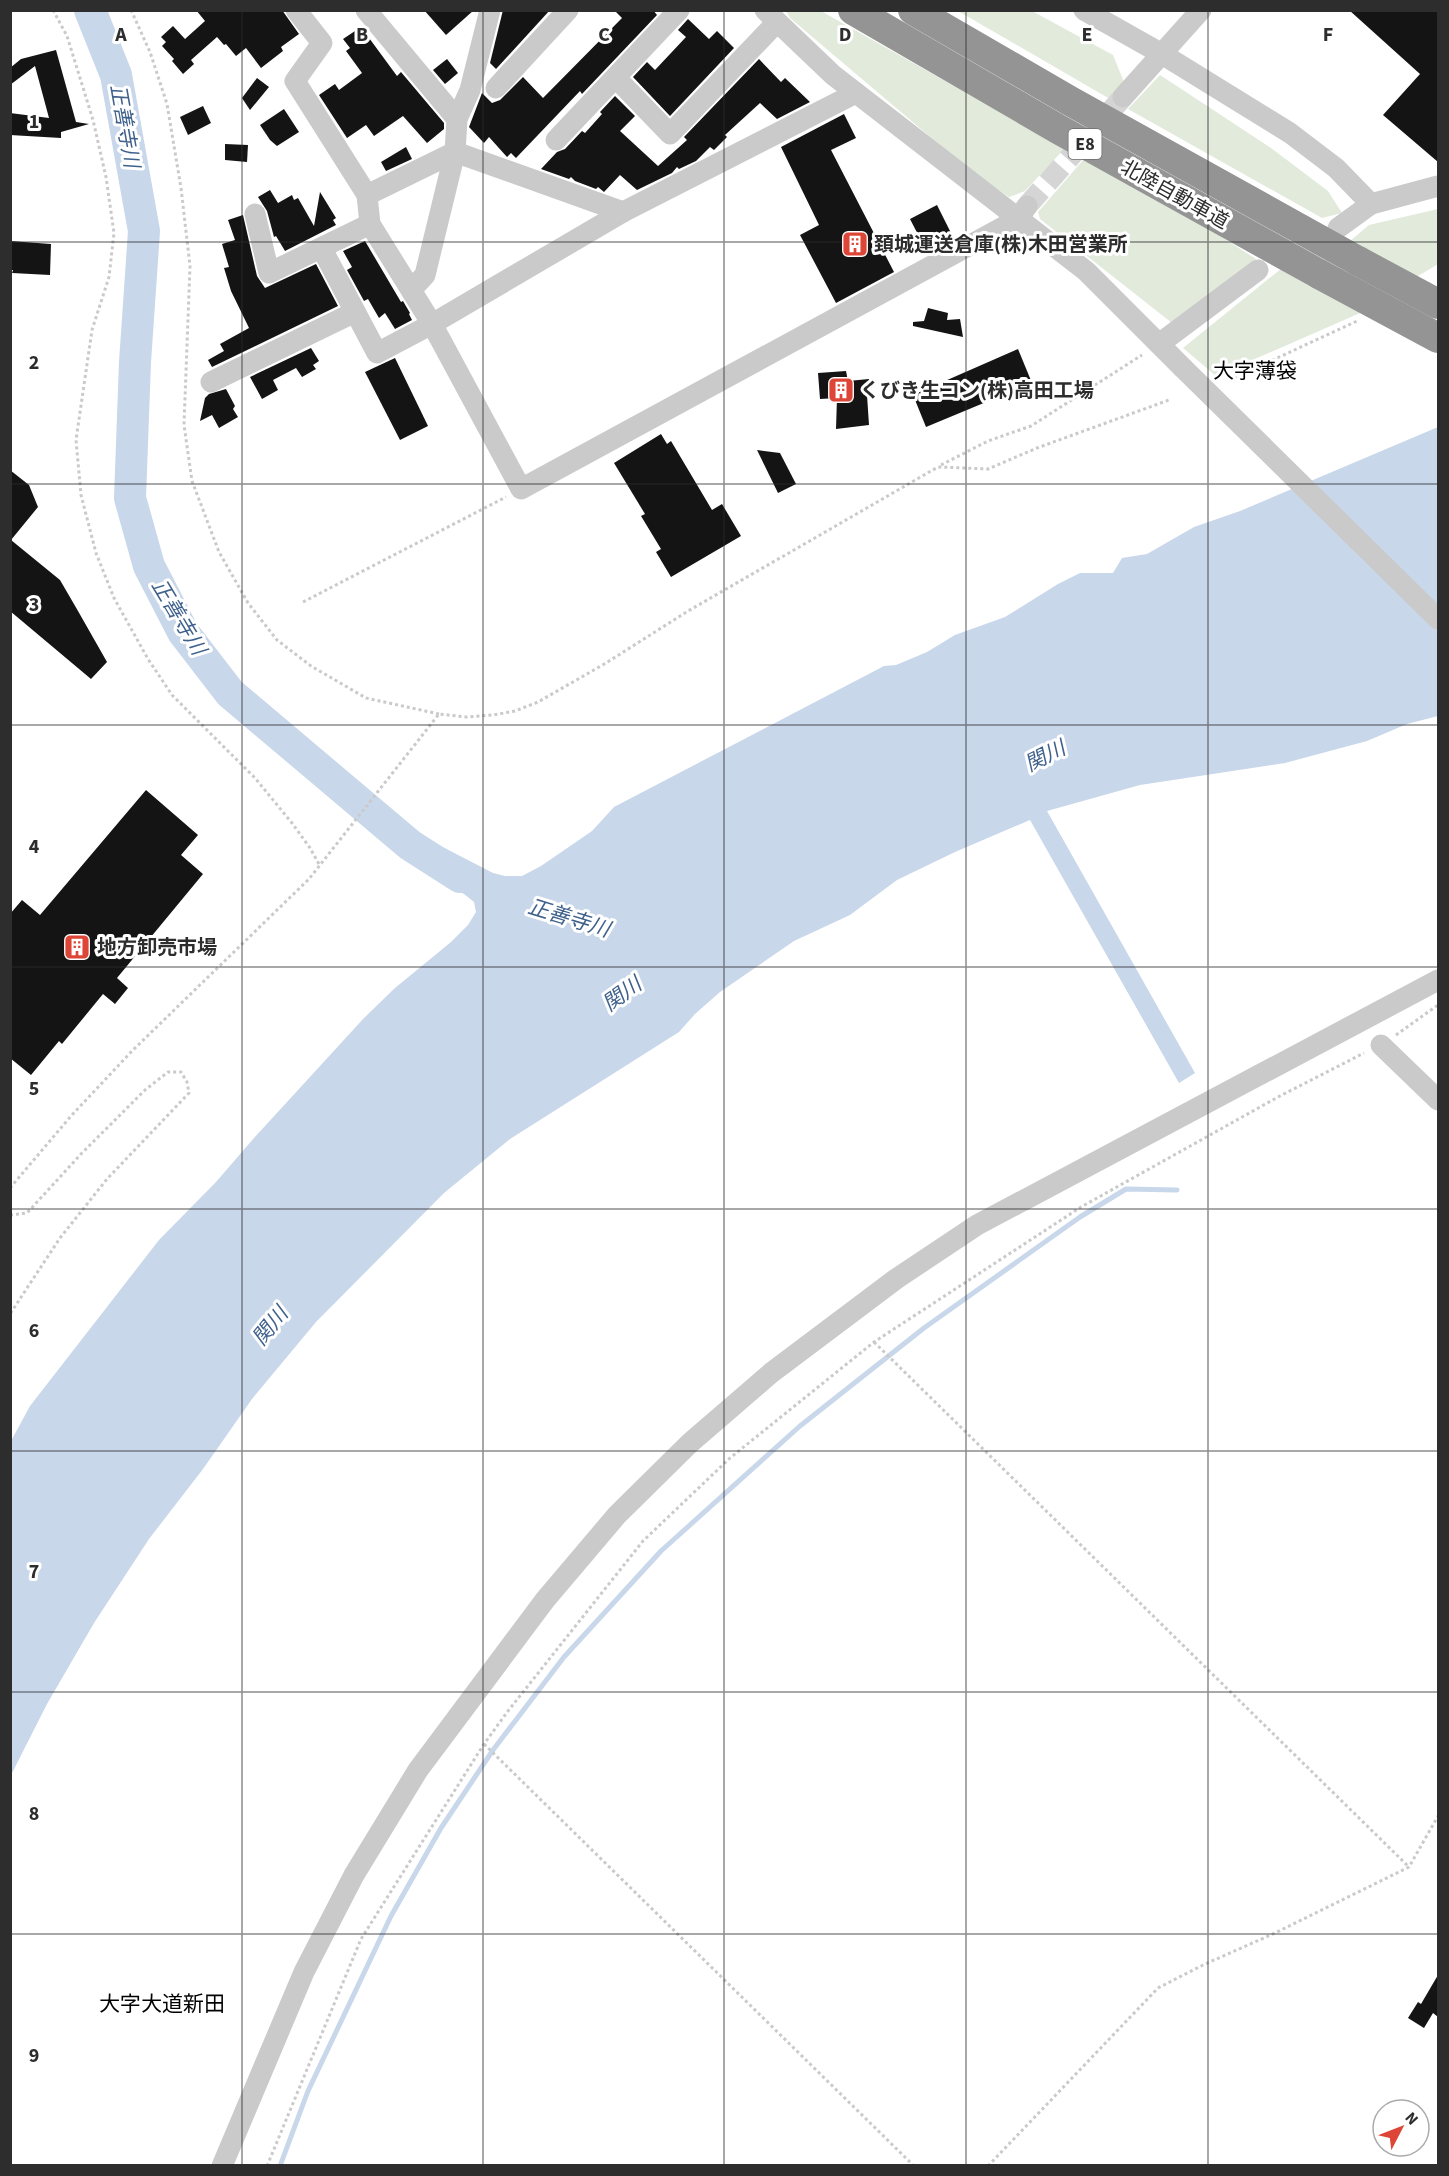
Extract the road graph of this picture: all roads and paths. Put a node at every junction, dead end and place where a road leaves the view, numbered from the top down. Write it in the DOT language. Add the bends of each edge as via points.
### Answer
graph roads {
  1 [pos="53,10"];
  2 [pos="131,10"];
  3 [pos="296,10"];
  4 [pos="366,10"];
  5 [pos="490,10"];
  6 [pos="568,10"];
  7 [pos="679,10"];
  8 [pos="853,10"];
  9 [pos="913,10"];
  10 [pos="1084,10"];
  11 [pos="1201,10"];
  12 [pos="771,16"];
  13 [pos="1162,54"];
  14 [pos="616,78"];
  15 [pos="496,88"];
  16 [pos="856,93"];
  17 [pos="1124,97"];
  18 [pos="458,119"];
  19 [pos="556,140"];
  20 [pos="455,152"];
  21 [pos="1438,186"];
  22 [pos="367,195"];
  23 [pos="1371,204"];
  24 [pos="623,212"];
  25 [pos="1023,212"];
  26 [pos="255,214"];
  27 [pos="370,224"];
  28 [pos="1338,228"];
  29 [pos="322,249"];
  30 [pos="1258,270"];
  31 [pos="412,289"];
  32 [pos="1438,304"];
  33 [pos="355,312"];
  34 [pos="1367,316"];
  35 [pos="432,324"];
  36 [pos="1438,338"];
  37 [pos="1158,344"];
  38 [pos="1234,378"];
  39 [pos="211,382"];
  40 [pos="1169,400"];
  41 [pos="938,466"];
  42 [pos="521,489"];
  43 [pos="303,602"];
  44 [pos="1438,619"];
  45 [pos="439,714"];
  46 [pos="320,866"];
  47 [pos="1438,980"];
  48 [pos="1438,1005"];
  49 [pos="1381,1045"];
  50 [pos="1438,1100"];
  51 [pos="10,1188"];
  52 [pos="10,1215"];
  53 [pos="10,1314"];
  54 [pos="874,1342"];
  55 [pos="484,1744"];
  56 [pos="1438,1816"];
  57 [pos="1409,1867"];
  58 [pos="222,2166"];
  59 [pos="267,2166"];
  60 [pos="914,2166"];
  61 [pos="988,2166"];
  1 -- 46 [label="path" via="67,36 91,111 114,233 109,277 92,330 76,440 81,495 96,553 114,598 172,695 255,778 292,823"];
  2 -- 45 [label="path" via="167,104 182,188 190,266 184,425 192,482 219,552 248,603 278,640 311,666 366,698"];
  3 -- 22 [label="street" via="322,43 295,81"];
  4 -- 18 [label="street"];
  5 -- 18 [label="street" via="470,90"];
  6 -- 15 [label="street"];
  7 -- 14 [label="street"];
  8 -- 36 [label="highway, 北陸自動車道 / E8, bridge" via="1058,129"];
  9 -- 32 [label="highway, 北陸自動車道 / E8, bridge"];
  10 -- 13 [label="street"];
  11 -- 13 [label="street"];
  12 -- 14 [label="street" via="670,134"];
  12 -- 16 [label="street"];
  13 -- 17 [label="street"];
  13 -- 23 [label="street" via="1290,133 1336,168"];
  14 -- 19 [label="street"];
  16 -- 24 [label="street"];
  16 -- 25 [label="street"];
  18 -- 20 [label="street"];
  20 -- 22 [label="street"];
  20 -- 24 [label="street"];
  20 -- 31 [label="street" via="425,275"];
  21 -- 23 [label="street"];
  22 -- 27 [label="street"];
  23 -- 28 [label="street"];
  24 -- 35 [label="street"];
  25 -- 37 [label="street"];
  25 -- 42 [label="street"];
  26 -- 29 [label="street" via="269,273"];
  27 -- 29 [label="street"];
  27 -- 31 [label="street"];
  29 -- 33 [label="street"];
  30 -- 37 [label="street"];
  31 -- 35 [label="street"];
  33 -- 35 [label="street" via="377,353"];
  33 -- 39 [label="street"];
  34 -- 38 [label="path"];
  35 -- 42 [label="street"];
  37 -- 41 [label="path" via="1031,426 988,441"];
  37 -- 44 [label="street, bridge"];
  40 -- 41 [label="path" via="988,469"];
  41 -- 45 [label="path" via="537,702 493,715"];
  42 -- 43 [label="path"];
  45 -- 46 [label="path"];
  46 -- 51 [label="path" via="132,1051"];
  47 -- 58 [label="street" via="977,1225 771,1372 690,1443 617,1515 545,1600 418,1770 354,1875 304,1972"];
  48 -- 49 [label="path"];
  49 -- 50 [label="street"];
  49 -- 54 [label="path" via="1278,1097 1081,1207"];
  52 -- 53 [label="path" via="27,1213 146,1090 168,1071 181,1072 189,1093 107,1179 60,1238"];
  54 -- 55 [label="path" via="730,1458 643,1541"];
  54 -- 57 [label="path"];
  55 -- 59 [label="path" via="361,1939"];
  55 -- 60 [label="path"];
  56 -- 57 [label="path"];
  57 -- 61 [label="path" via="1158,1988"];
}
